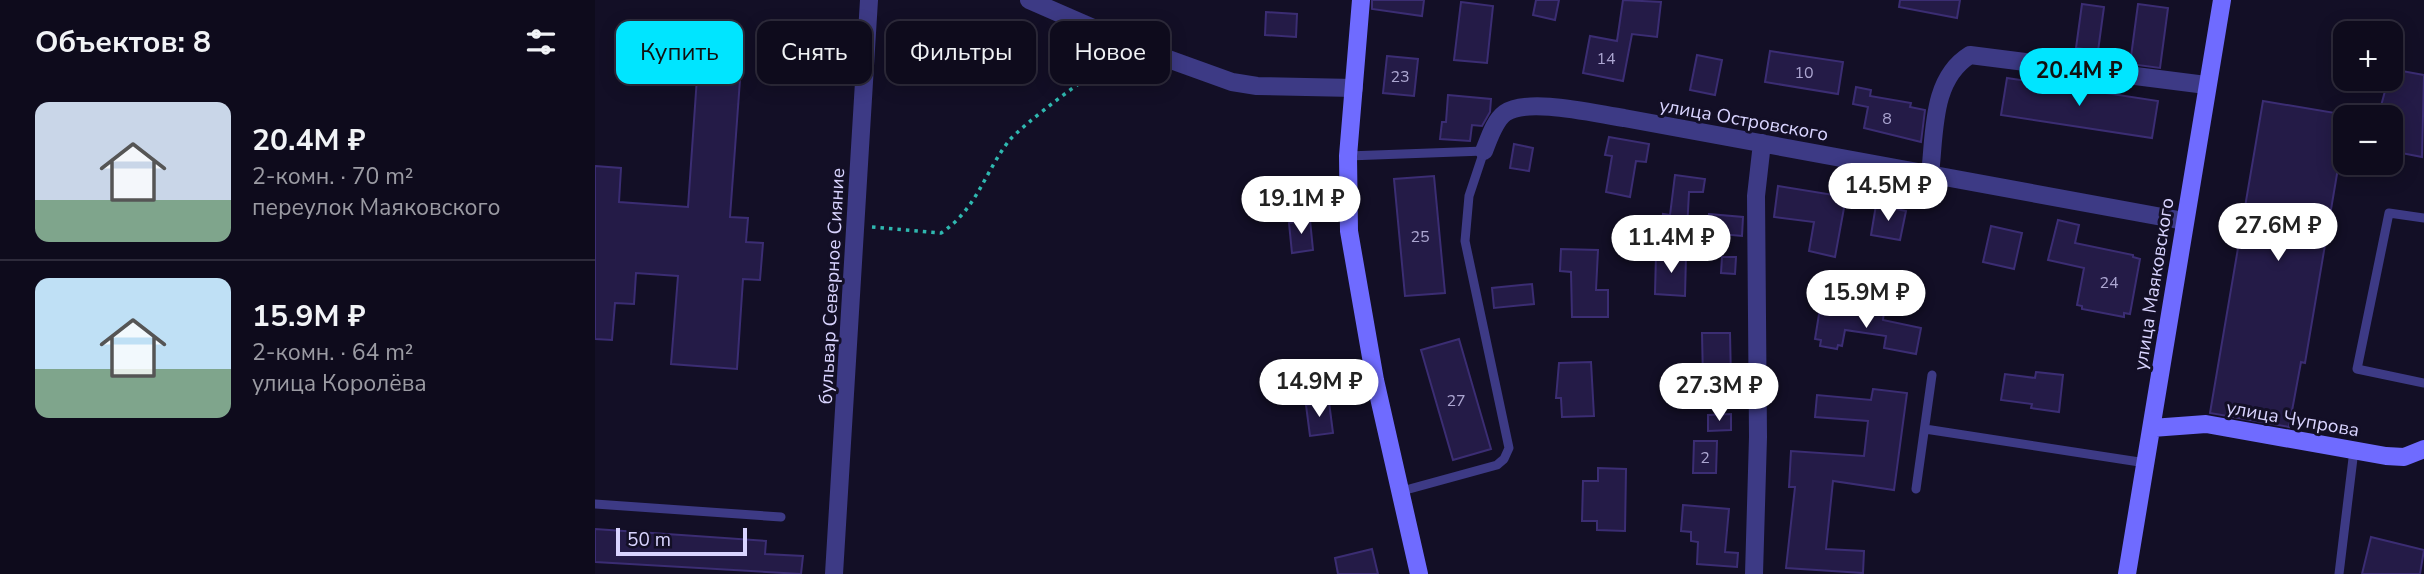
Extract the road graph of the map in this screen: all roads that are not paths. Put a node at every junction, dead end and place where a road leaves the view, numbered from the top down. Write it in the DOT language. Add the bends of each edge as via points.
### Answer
graph roads {
  1 [pos="869,0"];
  2 [pos="1029,0"];
  3 [pos="1361,0"];
  4 [pos="2222,0"];
  5 [pos="2206,85"];
  6 [pos="1354,88"];
  7 [pos="1762,143"];
  8 [pos="1483,151"];
  9 [pos="1348,156"];
  10 [pos="1930,174"];
  11 [pos="2424,218"];
  12 [pos="2183,221"];
  13 [pos="1932,375"];
  14 [pos="2424,383"];
  15 [pos="2152,428"];
  16 [pos="1925,429"];
  17 [pos="2424,449"];
  18 [pos="2354,450"];
  19 [pos="2146,463"];
  20 [pos="1916,489"];
  21 [pos="1402,491"];
  22 [pos="595,505"];
  23 [pos="781,517"];
  24 [pos="834,574"];
  25 [pos="1419,574"];
  26 [pos="1754,574"];
  27 [pos="2127,574"];
  28 [pos="2339,574"];
  1 -- 24 [label="street, бульвар Северное Сияние"];
  2 -- 6 [label="street" via="1231,82"];
  3 -- 6 [label="street"];
  4 -- 5 [label="street, улица Маяковского"];
  5 -- 10 [label="street" via="1970,55 1957,63 1941,90"];
  5 -- 12 [label="street, улица Маяковского"];
  6 -- 9 [label="street"];
  7 -- 8 [label="street, улица Островского" via="1547,107 1504,113"];
  7 -- 10 [label="street, улица Островского"];
  7 -- 26 [label="street" via="1756,196"];
  8 -- 9 [label="lane"];
  8 -- 21 [label="lane" via="1469,196 1465,241 1509,448 1497,465"];
  9 -- 21 [label="street" via="1352,262"];
  10 -- 12 [label="street, улица Островского"];
  11 -- 14 [label="lane" via="2389,213 2357,369"];
  12 -- 15 [label="street, улица Маяковского"];
  13 -- 16 [label="lane"];
  15 -- 18 [label="street, улица Чупрова" via="2206,424"];
  15 -- 19 [label="street, улица Маяковского"];
  16 -- 19 [label="lane"];
  16 -- 20 [label="lane"];
  17 -- 18 [label="street, улица Чупрова" via="2404,457"];
  18 -- 28 [label="lane"];
  19 -- 27 [label="street, улица Маяковского"];
  21 -- 25 [label="street"];
  22 -- 23 [label="lane"];
}
